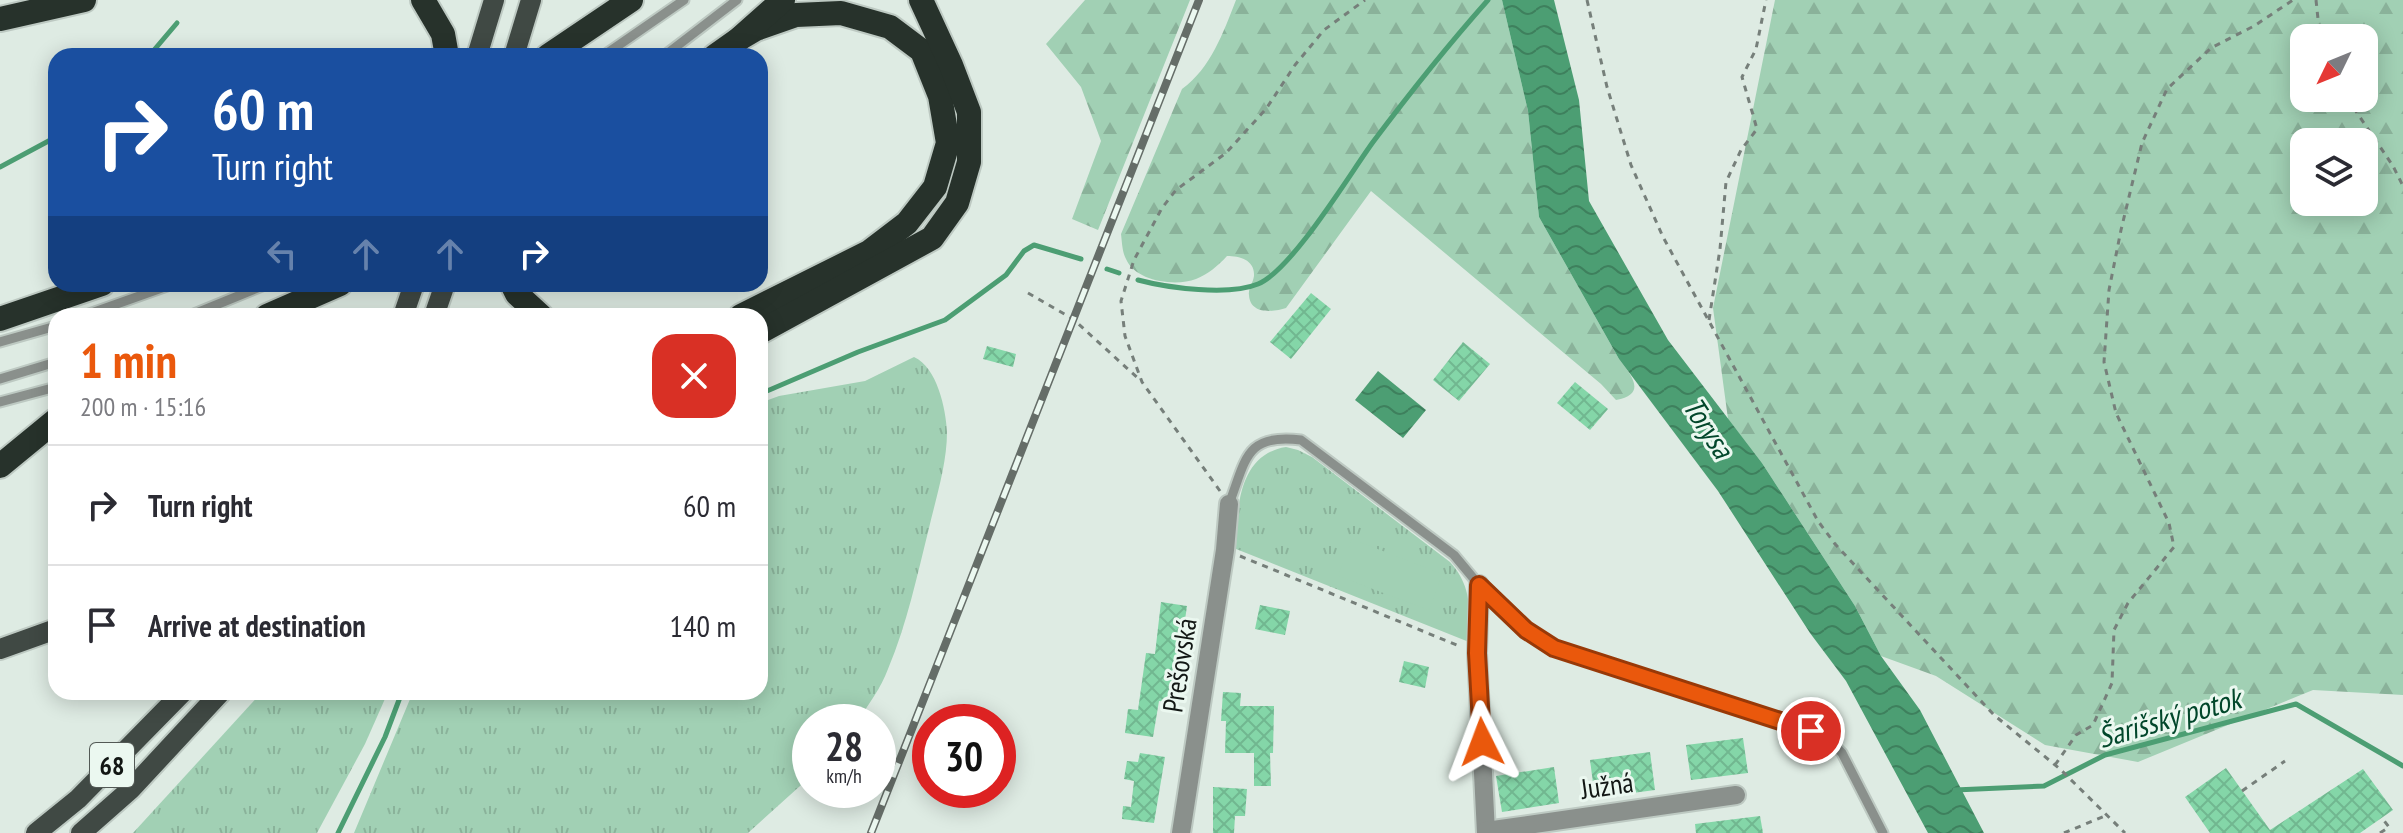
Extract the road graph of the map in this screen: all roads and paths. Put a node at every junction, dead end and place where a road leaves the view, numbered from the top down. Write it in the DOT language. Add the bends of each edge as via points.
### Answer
graph roads {
  1 [pos="84,0"];
  2 [pos="423,0"];
  3 [pos="494,0"];
  4 [pos="531,0"];
  5 [pos="631,0"];
  6 [pos="684,0"];
  7 [pos="737,0"];
  8 [pos="783,0"];
  9 [pos="921,0"];
  10 [pos="1365,0"];
  11 [pos="1587,0"];
  12 [pos="1766,0"];
  13 [pos="2293,0"];
  14 [pos="2316,0"];
  15 [pos="0,19"];
  16 [pos="2319,24"];
  17 [pos="739,39"];
  18 [pos="446,48"];
  19 [pos="479,48"];
  20 [pos="516,48"];
  21 [pos="560,48"];
  22 [pos="615,48"];
  23 [pos="674,48"];
  24 [pos="726,48"];
  25 [pos="2356,112"];
  26 [pos="2403,186"];
  27 [pos="79,292"];
  28 [pos="150,292"];
  29 [pos="248,292"];
  30 [pos="322,292"];
  31 [pos="516,292"];
  32 [pos="1028,293"];
  33 [pos="106,308"];
  34 [pos="208,308"];
  35 [pos="285,308"];
  36 [pos="532,308"];
  37 [pos="757,308"];
  38 [pos="0,319"];
  39 [pos="1708,320"];
  40 [pos="48,328"];
  41 [pos="768,328"];
  42 [pos="0,342"];
  43 [pos="48,364"];
  44 [pos="0,379"];
  45 [pos="1142,382"];
  46 [pos="48,389"];
  47 [pos="0,402"];
  48 [pos="48,427"];
  49 [pos="0,466"];
  50 [pos="1229,504"];
  51 [pos="1225,550"];
  52 [pos="1479,585"];
  53 [pos="48,632"];
  54 [pos="0,649"];
  55 [pos="1477,653"];
  56 [pos="177,700"];
  57 [pos="214,700"];
  58 [pos="2285,761"];
  59 [pos="2055,765"];
  60 [pos="2242,791"];
  61 [pos="1736,795"];
  62 [pos="2107,815"];
  63 [pos="2382,818"];
  64 [pos="1486,832"];
  65 [pos="36,833"];
  66 [pos="81,833"];
  67 [pos="1181,833"];
  68 [pos="1883,833"];
  69 [pos="2064,833"];
  70 [pos="2125,833"];
  71 [pos="2380,833"];
  1 -- 15 [label="highway"];
  2 -- 18 [label="highway"];
  3 -- 19 [label="main road"];
  4 -- 20 [label="main road"];
  5 -- 21 [label="highway"];
  6 -- 22 [label="lane"];
  7 -- 23 [label="lane"];
  8 -- 17 [label="highway"];
  9 -- 41 [label="highway" via="969,112 969,162 957,203 932,238"];
  10 -- 45 [label="path" via="1324,30 1226,153 1176,190 1162,208 1134,260 1121,301 1125,336"];
  11 -- 39 [label="path" via="1631,165"];
  12 -- 39 [label="path" via="1756,49 1742,77 1757,129 1726,182"];
  13 -- 59 [label="path" via="2211,48 2167,89 2142,143 2109,290 2104,362 2116,413 2169,523 2174,547 2128,603 2114,630 2112,683 2093,725 2076,735"];
  14 -- 16 [label="path"];
  17 -- 24 [label="highway"];
  17 -- 37 [label="highway" via="796,15 841,13 890,27 922,51 940,96 948,143 935,187 907,223 869,252"];
  25 -- 26 [label="path"];
  27 -- 38 [label="highway"];
  28 -- 33 [label="lane"];
  29 -- 34 [label="lane"];
  30 -- 35 [label="highway"];
  31 -- 36 [label="highway"];
  32 -- 45 [label="path" via="1073,319"];
  39 -- 59 [label="path" via="1835,544 1994,715"];
  40 -- 42 [label="lane"];
  43 -- 44 [label="lane"];
  45 -- 50 [label="path"];
  46 -- 47 [label="lane"];
  48 -- 49 [label="highway"];
  50 -- 51 [label="street, Prešovská"];
  50 -- 52 [label="lane" via="1250,452 1279,437 1301,440 1454,555"];
  51 -- 55 [label="path"];
  51 -- 67 [label="street, Prešovská"];
  52 -- 55 [label="street"];
  52 -- 68 [label="lane" via="1526,630 1554,648 1825,736 1842,753"];
  53 -- 54 [label="main road"];
  55 -- 64 [label="street"];
  56 -- 65 [label="main road, 68" via="78,799"];
  57 -- 66 [label="main road, 68" via="131,789"];
  58 -- 60 [label="path"];
  59 -- 62 [label="path"];
  61 -- 64 [label="street, Južná"];
  62 -- 69 [label="path"];
  62 -- 70 [label="path"];
  63 -- 71 [label="path" via="2389,827"];
}
